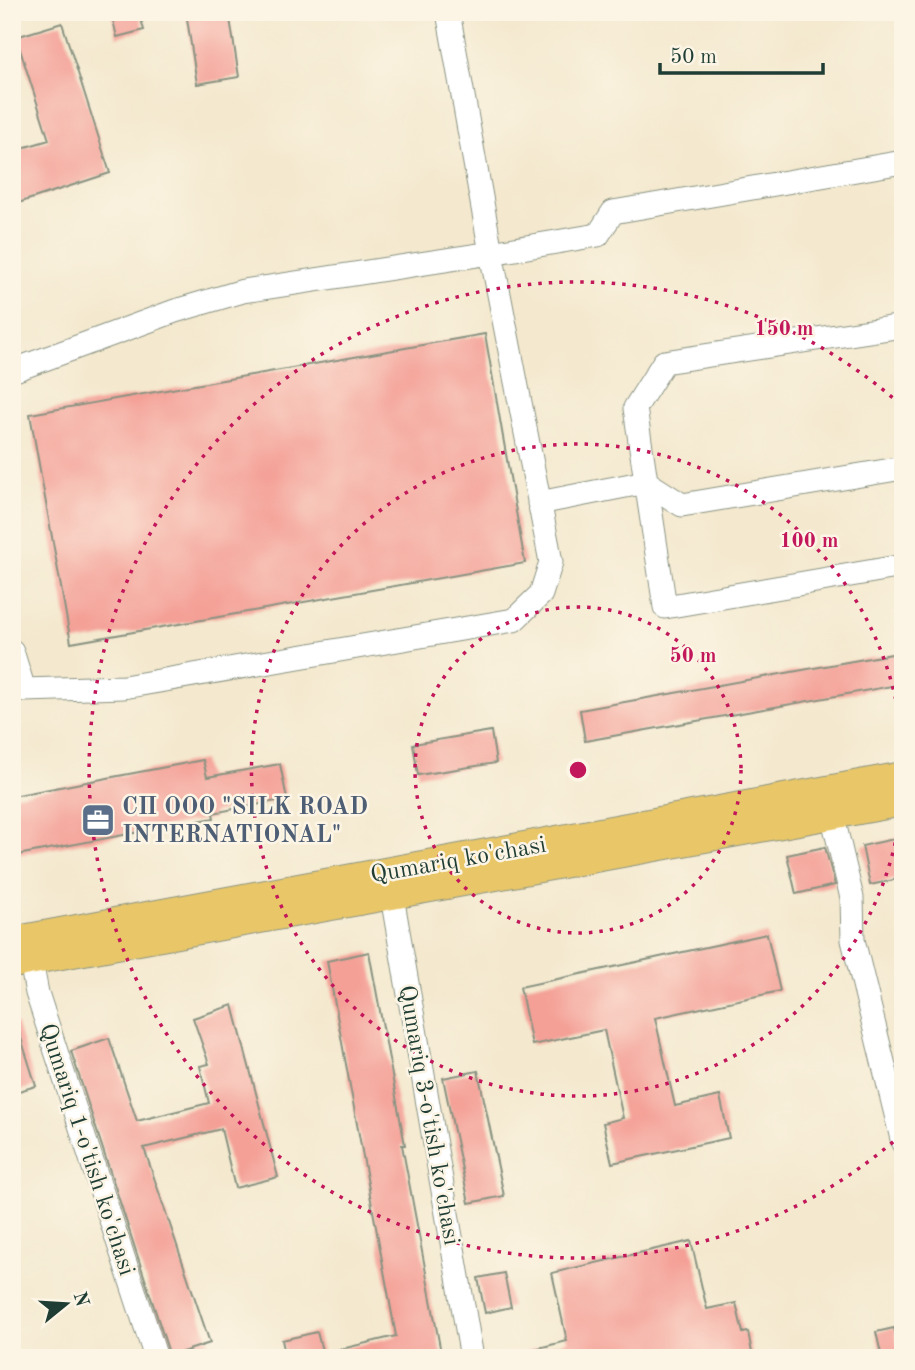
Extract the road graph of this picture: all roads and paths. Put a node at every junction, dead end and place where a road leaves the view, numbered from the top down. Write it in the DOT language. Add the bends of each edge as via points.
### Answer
graph roads {
  1 [pos="448,12"];
  2 [pos="903,162"];
  3 [pos="491,253"];
  4 [pos="903,326"];
  5 [pos="12,371"];
  6 [pos="903,468"];
  7 [pos="646,482"];
  8 [pos="540,503"];
  9 [pos="903,566"];
  10 [pos="12,651"];
  11 [pos="903,777"];
  12 [pos="903,801"];
  13 [pos="832,814"];
  14 [pos="390,883"];
  15 [pos="20,951"];
  16 [pos="903,1143"];
  17 [pos="156,1358"];
  18 [pos="472,1358"];
  1 -- 3 [label="street"];
  2 -- 3 [label="street" via="613,212 598,235"];
  3 -- 5 [label="street" via="243,291"];
  3 -- 8 [label="street"];
  4 -- 7 [label="street" via="664,362 635,408"];
  6 -- 7 [label="street" via="682,505"];
  7 -- 8 [label="street"];
  7 -- 9 [label="street" via="665,607"];
  8 -- 10 [label="street" via="551,562 548,578 529,608 514,620 124,687 24,690"];
  11 -- 14 [label="main road, Qumariq ko'chasi"];
  12 -- 13 [label="main road, Qumariq ko'chasi"];
  13 -- 14 [label="main road, Qumariq ko'chasi"];
  13 -- 16 [label="street" via="852,898 853,940"];
  14 -- 15 [label="main road, Qumariq ko'chasi"];
  14 -- 18 [label="street, Qumariq 3-o'tish ko'chasi"];
  15 -- 17 [label="street, Qumariq 1-o'tish ko'chasi"];
}
